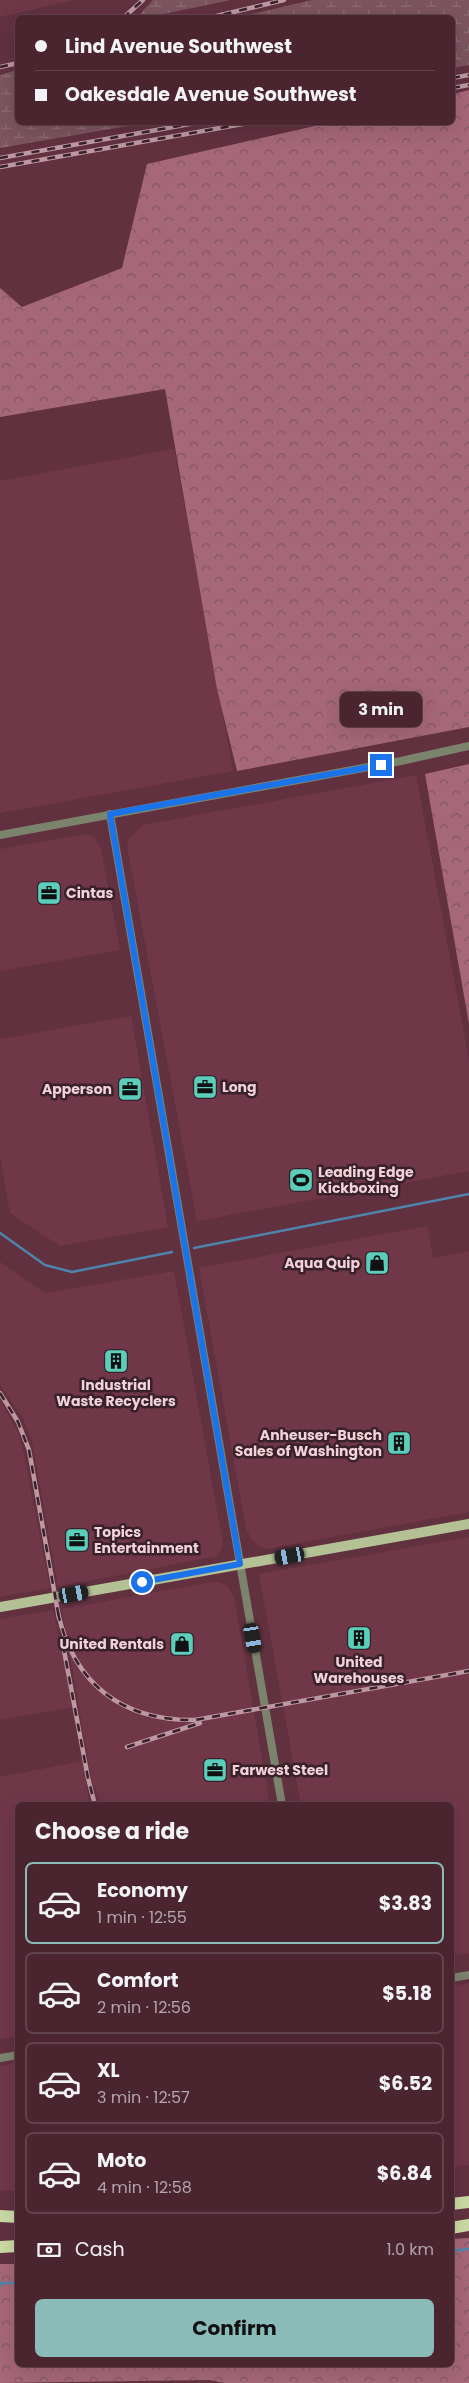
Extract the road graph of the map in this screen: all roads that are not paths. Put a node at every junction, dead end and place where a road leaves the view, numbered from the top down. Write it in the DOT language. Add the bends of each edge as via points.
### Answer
graph roads {
  1 [pos="469,746"];
  2 [pos="110,814"];
  3 [pos="0,835"];
  4 [pos="469,1524"];
  5 [pos="240,1564"];
  6 [pos="0,1607"];
  7 [pos="281,1802"];
  8 [pos="469,1975"];
  9 [pos="454,1978"];
  10 [pos="15,2056"];
  11 [pos="0,2058"];
  12 [pos="469,2202"];
  13 [pos="454,2204"];
  14 [pos="0,2216"];
  15 [pos="15,2217"];
  16 [pos="469,2219"];
  17 [pos="454,2221"];
  18 [pos="0,2222"];
  19 [pos="15,2222"];
  20 [pos="469,2225"];
  21 [pos="454,2228"];
  22 [pos="0,2239"];
  23 [pos="15,2239"];
  24 [pos="15,2246"];
  25 [pos="0,2247"];
  1 -- 2 [label="street"];
  2 -- 3 [label="street"];
  2 -- 5 [label="street"];
  4 -- 5 [label="main road"];
  5 -- 6 [label="main road"];
  5 -- 7 [label="street"];
  8 -- 9 [label="street"];
  10 -- 11 [label="street"];
  12 -- 13 [label="highway"];
  14 -- 15 [label="highway"];
  16 -- 17 [label="highway"];
  18 -- 19 [label="highway"];
  20 -- 21 [label="highway"];
  22 -- 23 [label="highway"];
  24 -- 25 [label="highway"];
}
